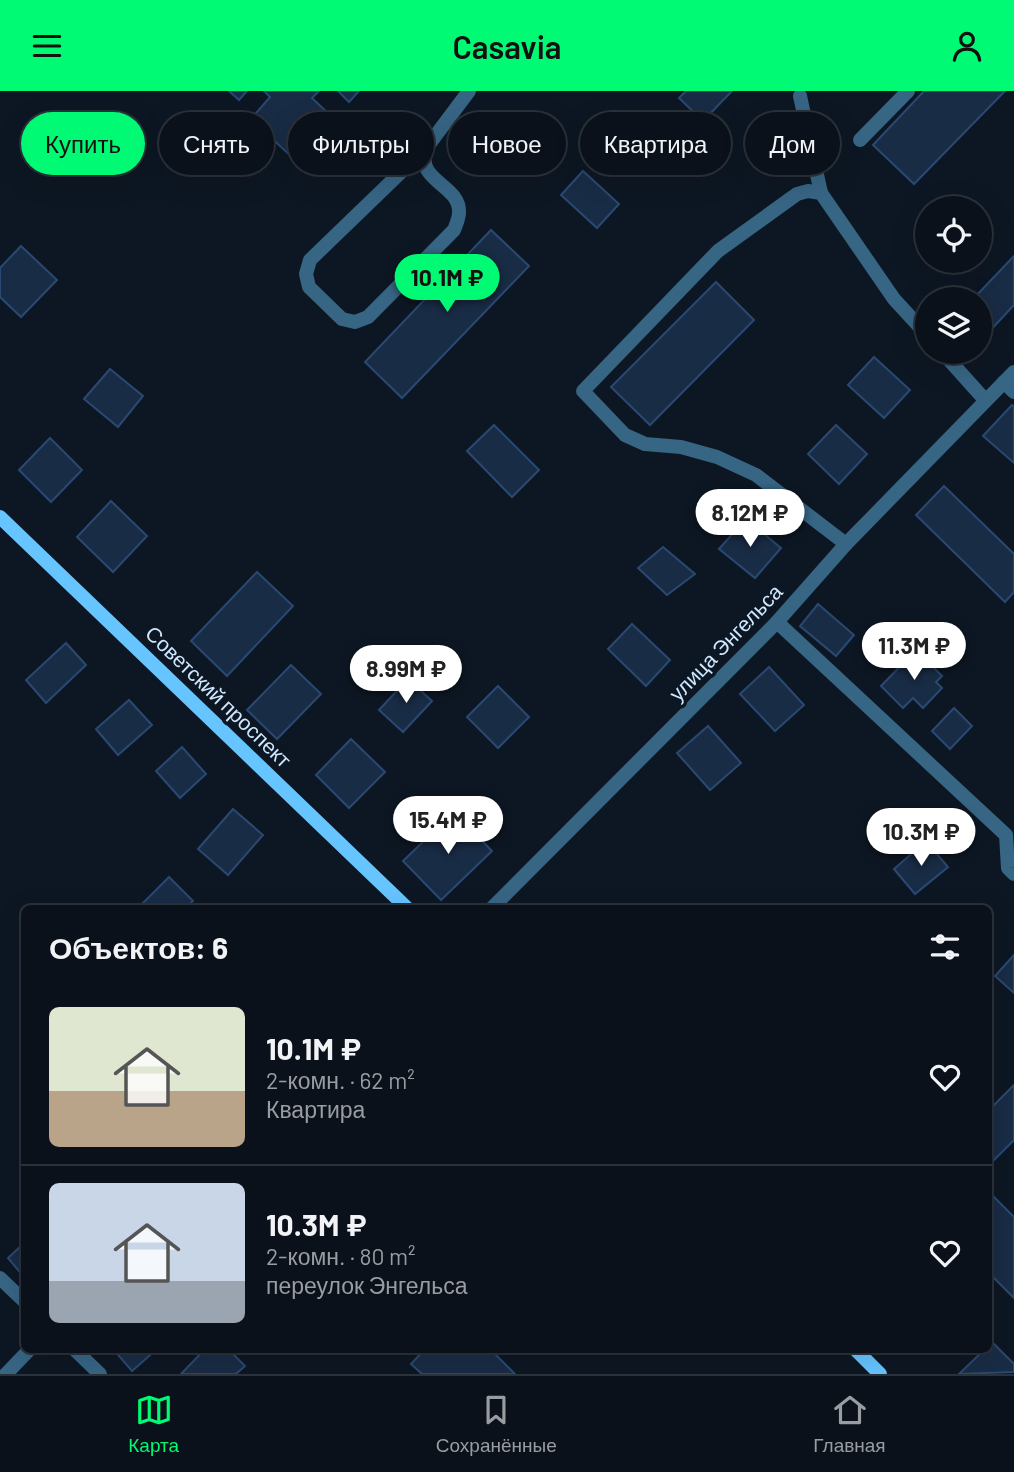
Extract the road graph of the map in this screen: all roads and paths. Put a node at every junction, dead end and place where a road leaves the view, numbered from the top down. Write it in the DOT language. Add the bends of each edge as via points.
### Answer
graph roads {
  1 [pos="469,91"];
  2 [pos="908,91"];
  3 [pos="800,96"];
  4 [pos="434,138"];
  5 [pos="860,140"];
  6 [pos="427,147"];
  7 [pos="821,193"];
  8 [pos="915,322"];
  9 [pos="953,364"];
  10 [pos="1011,382"];
  11 [pos="985,400"];
  12 [pos="0,517"];
  13 [pos="846,544"];
  14 [pos="777,622"];
  15 [pos="1010,832"];
  16 [pos="1014,874"];
  17 [pos="404,905"];
  18 [pos="495,905"];
  19 [pos="0,1278"];
  20 [pos="21,1298"];
  21 [pos="26,1353"];
  22 [pos="78,1353"];
  23 [pos="859,1353"];
  24 [pos="6,1374"];
  25 [pos="100,1374"];
  26 [pos="880,1374"];
  1 -- 4 [label="street"];
  2 -- 5 [label="street"];
  3 -- 7 [label="street"];
  6 -- 6 [label="street" via="425,169 453,196 460,212 454,230 368,317 355,322 341,319 309,287 310,260"];
  7 -- 8 [label="street"];
  7 -- 13 [label="street" via="797,194 718,251 583,391 625,435 645,445 681,447 717,457 756,475"];
  9 -- 11 [label="street"];
  10 -- 11 [label="street, улица Энгельса"];
  11 -- 13 [label="street, улица Энгельса"];
  12 -- 17 [label="main road, Советский проспект"];
  13 -- 14 [label="street, улица Энгельса"];
  14 -- 15 [label="street"];
  14 -- 18 [label="street, улица Энгельса"];
  15 -- 16 [label="street" via="1009,868"];
  19 -- 20 [label="street"];
  21 -- 24 [label="street"];
  22 -- 25 [label="street"];
  23 -- 26 [label="main road"];
}
